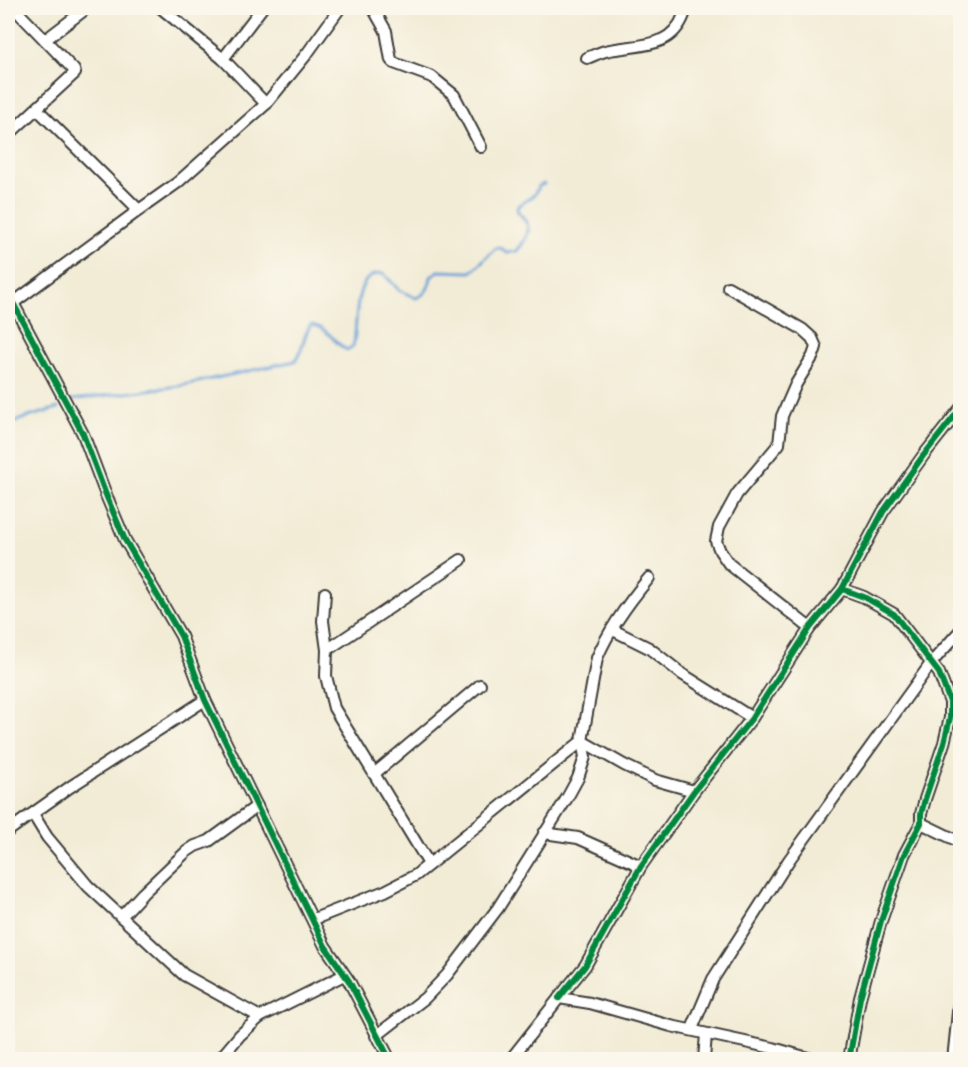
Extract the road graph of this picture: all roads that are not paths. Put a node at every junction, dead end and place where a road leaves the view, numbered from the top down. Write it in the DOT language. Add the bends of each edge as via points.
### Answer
graph roads {
  1 [pos="14,8"];
  2 [pos="87,8"];
  3 [pos="161,8"];
  4 [pos="262,8"];
  5 [pos="340,8"];
  6 [pos="373,8"];
  7 [pos="682,8"];
  8 [pos="45,40"];
  9 [pos="587,58"];
  10 [pos="222,59"];
  11 [pos="266,104"];
  12 [pos="38,109"];
  13 [pos="8,135"];
  14 [pos="481,147"];
  15 [pos="139,210"];
  16 [pos="728,287"];
  17 [pos="10,300"];
  18 [pos="960,409"];
  19 [pos="461,560"];
  20 [pos="649,578"];
  21 [pos="842,589"];
  22 [pos="325,593"];
  23 [pos="810,628"];
  24 [pos="613,630"];
  25 [pos="960,631"];
  26 [pos="327,650"];
  27 [pos="932,662"];
  28 [pos="480,685"];
  29 [pos="205,700"];
  30 [pos="752,718"];
  31 [pos="582,741"];
  32 [pos="374,774"];
  33 [pos="694,791"];
  34 [pos="257,806"];
  35 [pos="33,814"];
  36 [pos="921,823"];
  37 [pos="8,831"];
  38 [pos="544,832"];
  39 [pos="960,842"];
  40 [pos="429,864"];
  41 [pos="641,866"];
  42 [pos="121,917"];
  43 [pos="314,919"];
  44 [pos="344,975"];
  45 [pos="960,993"];
  46 [pos="559,998"];
  47 [pos="260,1017"];
  48 [pos="692,1029"];
  49 [pos="706,1034"];
  50 [pos="376,1036"];
  51 [pos="219,1059"];
  52 [pos="390,1059"];
  53 [pos="510,1059"];
  54 [pos="704,1059"];
  55 [pos="815,1059"];
  56 [pos="849,1059"];
  57 [pos="953,1059"];
  1 -- 8 [label="street"];
  2 -- 8 [label="street"];
  3 -- 10 [label="street"];
  4 -- 10 [label="street"];
  5 -- 11 [label="street"];
  6 -- 14 [label="street" via="386,31 393,63 432,77 454,94"];
  7 -- 9 [label="street" via="680,25 664,40"];
  8 -- 12 [label="street" via="75,73"];
  10 -- 11 [label="street"];
  11 -- 15 [label="street" via="177,183"];
  12 -- 13 [label="street"];
  12 -- 15 [label="street"];
  15 -- 17 [label="street"];
  16 -- 23 [label="street" via="802,329 816,347 782,416 780,444 737,494 716,541 729,564"];
  17 -- 29 [label="street" via="83,434 125,540 181,636"];
  18 -- 21 [label="street" via="883,512"];
  19 -- 26 [label="street"];
  20 -- 24 [label="street"];
  21 -- 23 [label="street"];
  21 -- 27 [label="street" via="894,614"];
  22 -- 26 [label="street" via="322,621"];
  23 -- 30 [label="street"];
  24 -- 30 [label="street" via="649,648"];
  24 -- 31 [label="street" via="597,658"];
  25 -- 27 [label="street"];
  26 -- 32 [label="street" via="326,676 333,708"];
  27 -- 36 [label="street" via="950,702 950,718"];
  27 -- 48 [label="street" via="767,892 713,979"];
  28 -- 32 [label="street"];
  29 -- 34 [label="street"];
  29 -- 35 [label="street"];
  30 -- 33 [label="street"];
  31 -- 33 [label="street" via="655,780"];
  31 -- 38 [label="street" via="585,757 578,778"];
  31 -- 40 [label="street"];
  32 -- 40 [label="street"];
  33 -- 41 [label="street"];
  34 -- 42 [label="street" via="209,841 186,852"];
  34 -- 43 [label="street"];
  35 -- 37 [label="street"];
  35 -- 42 [label="street" via="46,837"];
  36 -- 39 [label="street"];
  36 -- 56 [label="street" via="904,855 881,921 860,998"];
  38 -- 41 [label="street" via="578,838"];
  38 -- 50 [label="street" via="498,908 447,975 425,998"];
  40 -- 43 [label="street" via="385,891"];
  41 -- 46 [label="street" via="585,966"];
  42 -- 47 [label="street" via="184,975"];
  43 -- 44 [label="street" via="325,946"];
  44 -- 47 [label="street"];
  44 -- 50 [label="street"];
  45 -- 57 [label="street"];
  46 -- 48 [label="street"];
  46 -- 53 [label="street"];
  47 -- 51 [label="street"];
  48 -- 49 [label="street"];
  49 -- 54 [label="street"];
  49 -- 55 [label="street"];
  50 -- 52 [label="street"];
}
